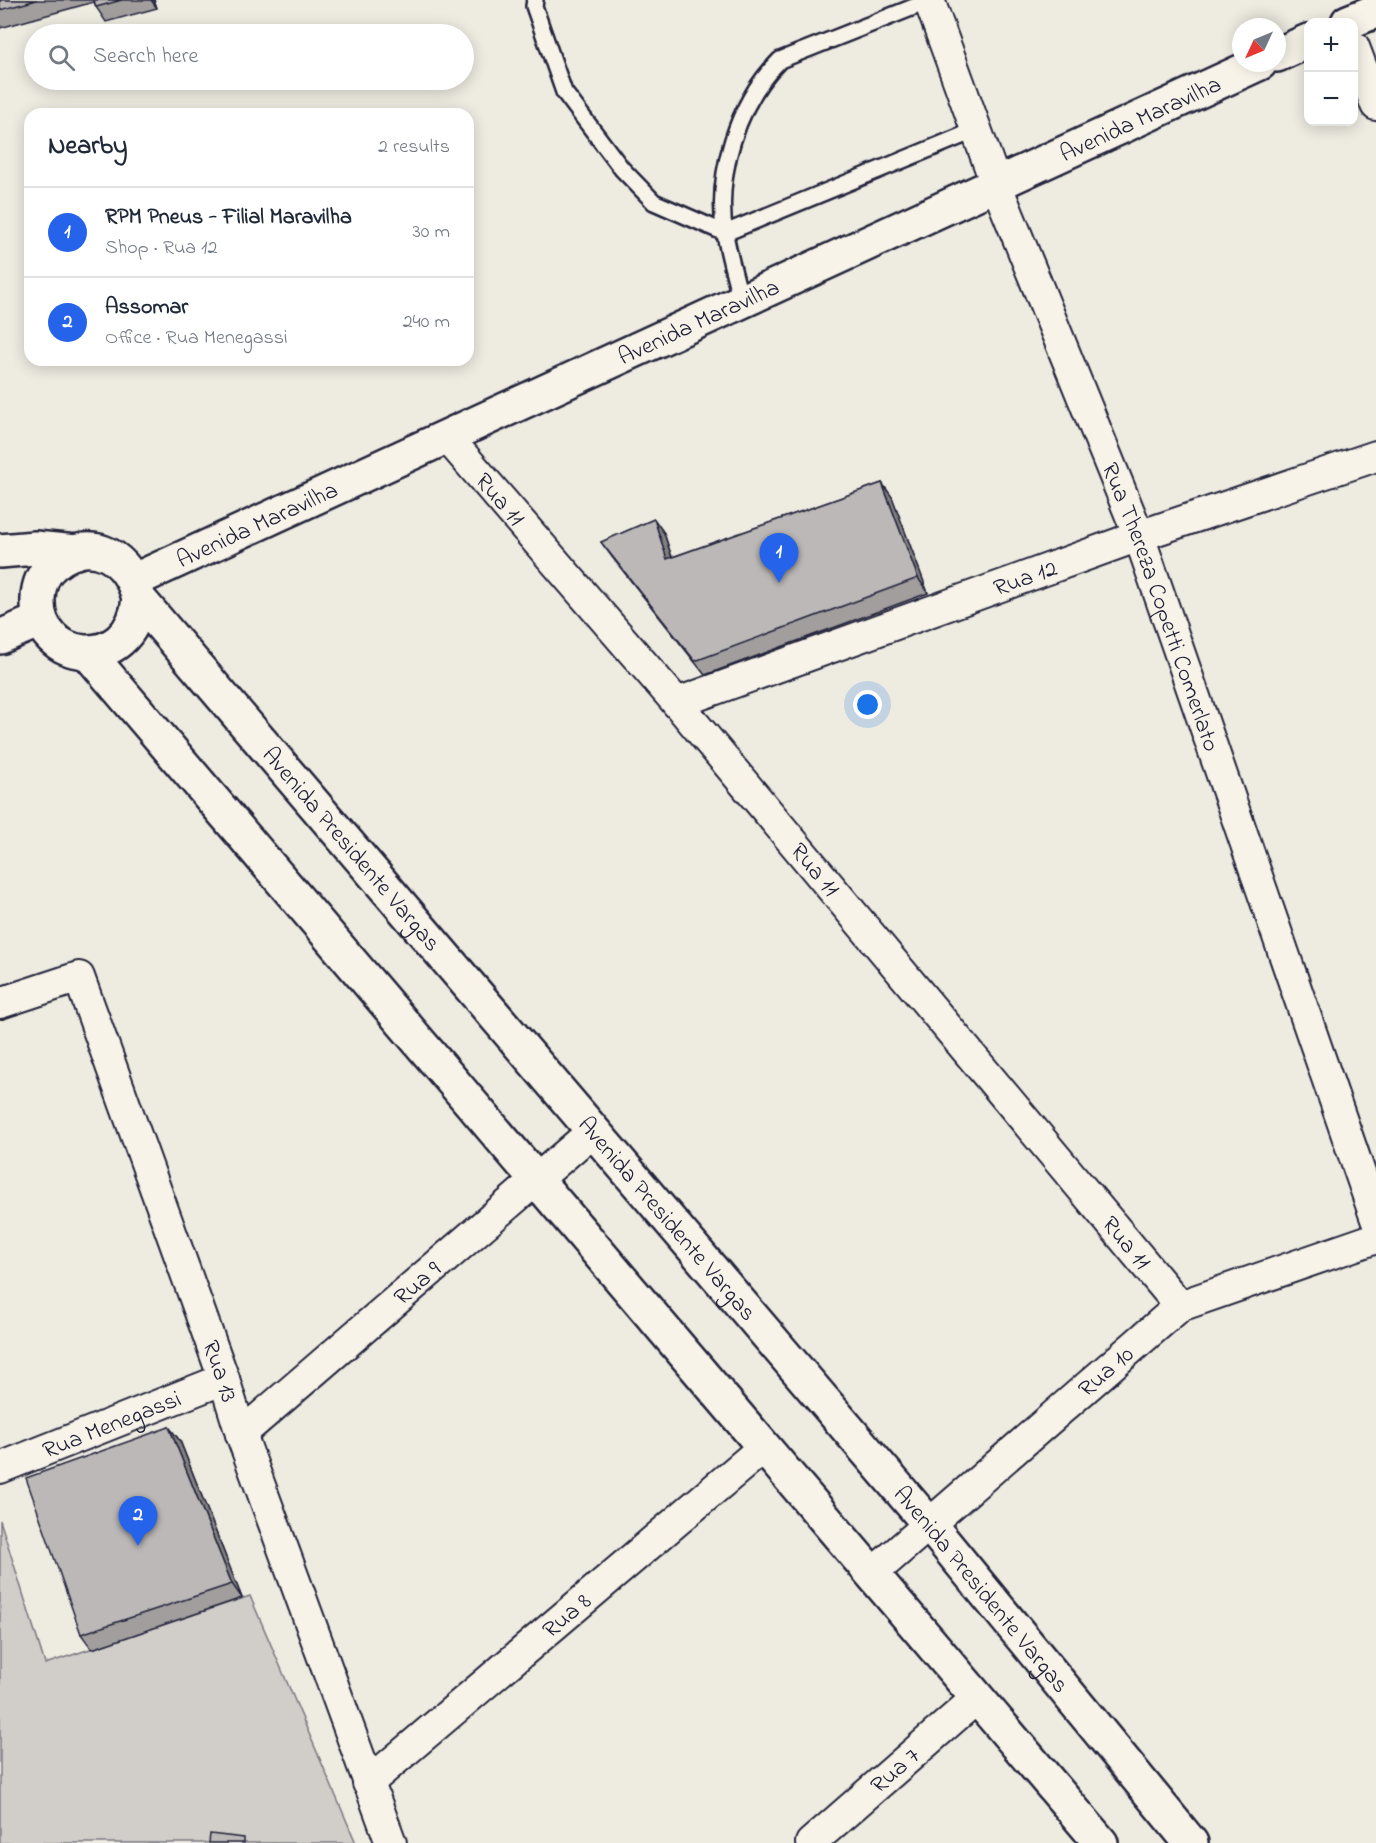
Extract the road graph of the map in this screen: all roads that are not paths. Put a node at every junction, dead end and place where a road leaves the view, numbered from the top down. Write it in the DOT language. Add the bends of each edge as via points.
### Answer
graph roads {
  1 [pos="535,0"];
  2 [pos="929,0"];
  3 [pos="1376,11"];
  4 [pos="1358,18"];
  5 [pos="1304,43"];
  6 [pos="1286,51"];
  7 [pos="1358,60"];
  8 [pos="1240,72"];
  9 [pos="1376,105"];
  10 [pos="976,130"];
  11 [pos="996,184"];
  12 [pos="725,233"];
  13 [pos="741,302"];
  14 [pos="447,437"];
  15 [pos="1376,456"];
  16 [pos="1139,536"];
  17 [pos="0,551"];
  18 [pos="76,552"];
  19 [pos="137,590"];
  20 [pos="40,620"];
  21 [pos="0,637"];
  22 [pos="88,653"];
  23 [pos="677,703"];
  24 [pos="0,1003"];
  25 [pos="593,1131"];
  26 [pos="538,1180"];
  27 [pos="1376,1219"];
  28 [pos="1376,1238"];
  29 [pos="1180,1306"];
  30 [pos="224,1379"];
  31 [pos="241,1434"];
  32 [pos="764,1447"];
  33 [pos="0,1468"];
  34 [pos="929,1524"];
  35 [pos="873,1573"];
  36 [pos="978,1697"];
  37 [pos="368,1783"];
  38 [pos="391,1843"];
  39 [pos="811,1843"];
  40 [pos="1101,1843"];
  41 [pos="1191,1843"];
  1 -- 12 [label="lane" via="564,92 622,169 654,202"];
  2 -- 10 [label="street, Rua Thereza Copetti Comerlato"];
  2 -- 12 [label="lane" via="780,60 764,76 741,120 730,155 723,188"];
  3 -- 4 [label="street"];
  5 -- 6 [label="street"];
  7 -- 9 [label="street"];
  8 -- 11 [label="street, Avenida Maravilha"];
  10 -- 11 [label="street, Rua Thereza Copetti Comerlato"];
  10 -- 12 [label="lane"];
  11 -- 13 [label="street, Avenida Maravilha"];
  11 -- 16 [label="street, Rua Thereza Copetti Comerlato"];
  12 -- 13 [label="lane"];
  13 -- 14 [label="street, Avenida Maravilha"];
  14 -- 19 [label="street, Avenida Maravilha"];
  14 -- 23 [label="street, Rua 11"];
  15 -- 16 [label="street, Rua 12"];
  16 -- 23 [label="street, Rua 12"];
  16 -- 27 [label="street, Rua Thereza Copetti Comerlato"];
  17 -- 18 [label="street" via="53,548"];
  18 -- 19 [label="street" via="104,553 122,564"];
  18 -- 20 [label="street" via="51,566 43,578 38,591"];
  19 -- 22 [label="street" via="138,615 130,631 104,650"];
  19 -- 25 [label="street, Avenida Presidente Vargas"];
  20 -- 21 [label="street"];
  20 -- 22 [label="street" via="60,643"];
  22 -- 26 [label="street"];
  23 -- 29 [label="street, Rua 11"];
  24 -- 30 [label="street, Rua 13" via="79,976"];
  25 -- 26 [label="street, Rua 9"];
  25 -- 34 [label="street, Avenida Presidente Vargas"];
  26 -- 31 [label="street, Rua 9"];
  26 -- 32 [label="street"];
  28 -- 29 [label="street, Rua 10"];
  29 -- 34 [label="street, Rua 10"];
  30 -- 31 [label="street, Rua 13"];
  30 -- 33 [label="street, Rua Menegassi"];
  31 -- 37 [label="street, Rua 13"];
  32 -- 35 [label="street"];
  32 -- 37 [label="street, Rua 8"];
  34 -- 35 [label="street, Rua 10"];
  34 -- 41 [label="street, Avenida Presidente Vargas"];
  35 -- 36 [label="street"];
  36 -- 39 [label="street, Rua 7"];
  36 -- 40 [label="street"];
  37 -- 38 [label="street, Rua 13"];
}
